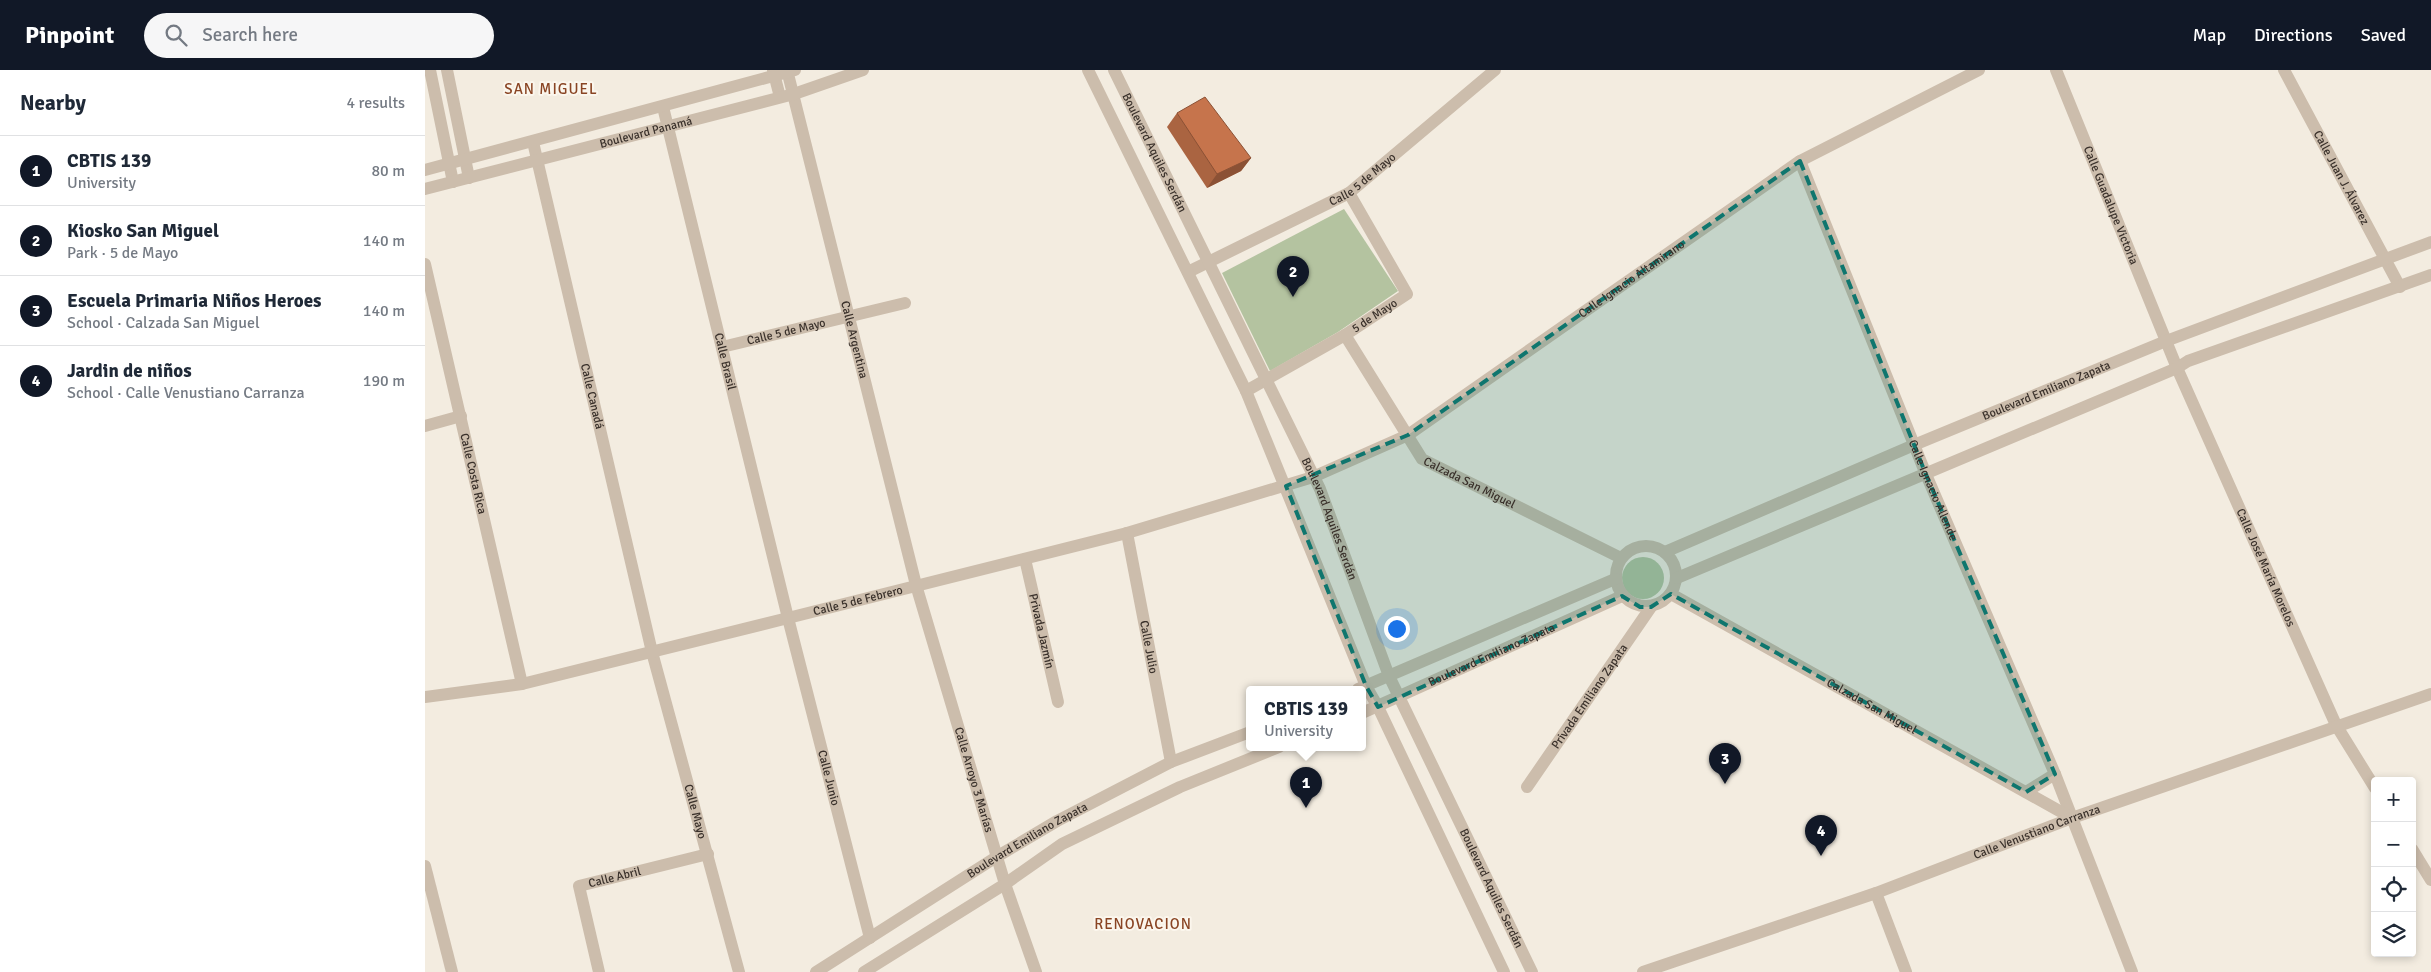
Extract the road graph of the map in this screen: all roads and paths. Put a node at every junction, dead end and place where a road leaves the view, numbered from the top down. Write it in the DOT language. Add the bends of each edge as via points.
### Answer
graph roads {
  1 [pos="430,70"];
  2 [pos="447,70"];
  3 [pos="863,70"];
  4 [pos="1088,70"];
  5 [pos="1114,70"];
  6 [pos="1495,70"];
  7 [pos="1979,70"];
  8 [pos="2056,70"];
  9 [pos="2284,70"];
  10 [pos="790,71"];
  11 [pos="774,73"];
  12 [pos="794,94"];
  13 [pos="780,97"];
  14 [pos="663,107"];
  15 [pos="668,128"];
  16 [pos="533,142"];
  17 [pos="465,161"];
  18 [pos="539,161"];
  19 [pos="1800,161"];
  20 [pos="449,164"];
  21 [pos="425,170"];
  22 [pos="469,178"];
  23 [pos="453,182"];
  24 [pos="425,190"];
  25 [pos="1349,193"];
  26 [pos="2431,242"];
  27 [pos="2385,259"];
  28 [pos="1209,261"];
  29 [pos="425,264"];
  30 [pos="1188,272"];
  31 [pos="2431,275"];
  32 [pos="2400,287"];
  33 [pos="905,303"];
  34 [pos="851,318"];
  35 [pos="1345,335"];
  36 [pos="2166,342"];
  37 [pos="722,347"];
  38 [pos="2177,368"];
  39 [pos="1266,380"];
  40 [pos="1246,391"];
  41 [pos="461,416"];
  42 [pos="425,426"];
  43 [pos="1408,435"];
  44 [pos="1914,444"];
  45 [pos="1925,472"];
  46 [pos="1313,477"];
  47 [pos="1286,486"];
  48 [pos="1127,533"];
  49 [pos="1665,552"];
  50 [pos="1621,558"];
  51 [pos="1025,559"];
  52 [pos="1677,578"];
  53 [pos="1615,579"];
  54 [pos="916,585"];
  55 [pos="1671,594"];
  56 [pos="1622,596"];
  57 [pos="1651,607"];
  58 [pos="788,618"];
  59 [pos="652,652"];
  60 [pos="1389,676"];
  61 [pos="522,684"];
  62 [pos="1361,686"];
  63 [pos="1366,686"];
  64 [pos="1366,693"];
  65 [pos="2431,694"];
  66 [pos="425,697"];
  67 [pos="1399,697"];
  68 [pos="1058,702"];
  69 [pos="1378,707"];
  70 [pos="1366,712"];
  71 [pos="2336,725"];
  72 [pos="1246,734"];
  73 [pos="1269,751"];
  74 [pos="1171,762"];
  75 [pos="2055,774"];
  76 [pos="2371,782"];
  77 [pos="1527,787"];
  78 [pos="2026,792"];
  79 [pos="2072,818"];
  80 [pos="708,854"];
  81 [pos="998,856"];
  82 [pos="2416,856"];
  83 [pos="425,866"];
  84 [pos="2431,880"];
  85 [pos="1005,884"];
  86 [pos="1876,893"];
  87 [pos="870,938"];
  88 [pos="452,972"];
  89 [pos="599,972"];
  90 [pos="739,972"];
  91 [pos="816,972"];
  92 [pos="864,972"];
  93 [pos="1036,972"];
  94 [pos="1503,972"];
  95 [pos="1532,972"];
  96 [pos="1643,972"];
  97 [pos="1906,972"];
  98 [pos="2132,972"];
  1 -- 20 [label="street"];
  2 -- 17 [label="street"];
  3 -- 12 [label="street, Boulevard Panamá"];
  4 -- 30 [label="street, Boulevard Aquiles Serdán"];
  5 -- 28 [label="street, Boulevard Aquiles Serdán"];
  6 -- 25 [label="street, Calle 5 de Mayo"];
  7 -- 19 [label="street, Calle Ignacio Altamirano"];
  8 -- 36 [label="street, Calle Guadalupe Victoria"];
  9 -- 27 [label="street, Calle Juan J. Álvarez"];
  10 -- 11 [label="street, Boulevard Panamá"];
  10 -- 12 [label="street, Calle Argentina"];
  11 -- 13 [label="street"];
  11 -- 14 [label="street, Boulevard Panamá"];
  12 -- 13 [label="street, Boulevard Panamá"];
  12 -- 34 [label="street, Calle Argentina"];
  13 -- 15 [label="street, Boulevard Panamá"];
  14 -- 15 [label="street, Calle Brasil"];
  14 -- 16 [label="street, Boulevard Panamá"];
  15 -- 18 [label="street, Boulevard Panamá"];
  15 -- 37 [label="street, Calle Brasil"];
  16 -- 17 [label="street, Boulevard Panamá"];
  16 -- 18 [label="street, Calle Canadá"];
  17 -- 20 [label="street, Boulevard Panamá"];
  17 -- 22 [label="street"];
  18 -- 22 [label="street, Boulevard Panamá"];
  18 -- 59 [label="street, Calle Canadá"];
  19 -- 43 [label="street, Calle Ignacio Altamirano"];
  19 -- 44 [label="street, Calle Ignacio Allende"];
  20 -- 21 [label="street, Boulevard Panamá"];
  20 -- 23 [label="street"];
  22 -- 23 [label="street, Boulevard Panamá"];
  23 -- 24 [label="street, Boulevard Panamá"];
  25 -- 28 [label="street, Calle 5 de Mayo"];
  25 -- 35 [label="street, 5 de Mayo" via="1407,294"];
  26 -- 27 [label="street, Boulevard Emiliano Zapata"];
  27 -- 32 [label="street, Calle Juan J. Álvarez"];
  27 -- 36 [label="street, Boulevard Emiliano Zapata"];
  28 -- 30 [label="street, Calle 5 de Mayo"];
  28 -- 39 [label="street, Boulevard Aquiles Serdán"];
  29 -- 41 [label="street, Calle Costa Rica"];
  30 -- 40 [label="street, Boulevard Aquiles Serdán"];
  31 -- 32 [label="street"];
  32 -- 38 [label="street" via="2188,361"];
  33 -- 34 [label="street, Calle 5 de Mayo"];
  34 -- 37 [label="street, Calle 5 de Mayo"];
  34 -- 54 [label="street, Calle Argentina"];
  35 -- 39 [label="street, 5 de Mayo"];
  35 -- 43 [label="street, Calzada San Miguel"];
  36 -- 38 [label="street, Calle José María Morelos"];
  36 -- 44 [label="street, Boulevard Emiliano Zapata"];
  37 -- 58 [label="street, Calle Brasil"];
  38 -- 45 [label="street"];
  38 -- 71 [label="street, Calle José María Morelos"];
  39 -- 40 [label="street, 5 de Mayo"];
  39 -- 46 [label="street, Boulevard Aquiles Serdán"];
  40 -- 47 [label="street, Boulevard Aquiles Serdán"];
  41 -- 42 [label="street"];
  41 -- 61 [label="street, Calle Costa Rica"];
  43 -- 46 [label="street, Calle Ignacio Altamirano"];
  43 -- 50 [label="street, Calzada San Miguel" via="1422,459"];
  44 -- 45 [label="street, Calle Ignacio Allende"];
  44 -- 49 [label="street, Boulevard Emiliano Zapata"];
  45 -- 52 [label="street"];
  45 -- 75 [label="street, Calle Ignacio Allende"];
  46 -- 47 [label="street, Calle Ignacio Altamirano"];
  46 -- 60 [label="street, Boulevard Aquiles Serdán"];
  47 -- 48 [label="street, Calle 5 de Febrero"];
  47 -- 62 [label="street, Boulevard Aquiles Serdán"];
  48 -- 51 [label="street, Calle 5 de Febrero"];
  48 -- 74 [label="street, Calle Julio"];
  49 -- 50 [label="street" via="1642,546"];
  49 -- 52 [label="street" via="1676,568"];
  50 -- 53 [label="street"];
  51 -- 54 [label="street, Calle 5 de Febrero"];
  51 -- 68 [label="street, Privada Jazmín"];
  52 -- 55 [label="street"];
  53 -- 56 [label="street"];
  53 -- 60 [label="street, Boulevard Emiliano Zapata"];
  54 -- 58 [label="street, Calle 5 de Febrero"];
  54 -- 81 [label="street, Calle Arroyo 3 Marías"];
  55 -- 57 [label="street"];
  55 -- 78 [label="street, Calzada San Miguel"];
  56 -- 57 [label="street" via="1641,607"];
  56 -- 67 [label="street, Boulevard Emiliano Zapata"];
  57 -- 77 [label="street, Privada Emiliano Zapata"];
  58 -- 59 [label="street, Calle 5 de Febrero"];
  58 -- 87 [label="street, Calle Junio"];
  59 -- 61 [label="street, Calle 5 de Febrero"];
  59 -- 80 [label="street, Calle Mayo"];
  60 -- 63 [label="street, Boulevard Emiliano Zapata"];
  60 -- 67 [label="street, Boulevard Aquiles Serdán"];
  61 -- 66 [label="street, Calle 5 de Febrero"];
  64 -- 69 [label="street, Boulevard Aquiles Serdán"];
  65 -- 71 [label="street, Calle Venustiano Carranza"];
  67 -- 69 [label="street, Boulevard Emiliano Zapata"];
  67 -- 95 [label="street, Boulevard Aquiles Serdán"];
  69 -- 70 [label="street, Boulevard Emiliano Zapata"];
  69 -- 94 [label="street, Boulevard Aquiles Serdán"];
  71 -- 76 [label="street, Calle José María Morelos"];
  71 -- 79 [label="street, Calle Venustiano Carranza"];
  72 -- 74 [label="street, Boulevard Emiliano Zapata"];
  73 -- 85 [label="street, Boulevard Emiliano Zapata" via="1180,787 1062,844"];
  74 -- 81 [label="street, Boulevard Emiliano Zapata" via="1057,821"];
  75 -- 78 [label="street"];
  75 -- 79 [label="street, Calle Ignacio Allende"];
  78 -- 79 [label="street, Calzada San Miguel"];
  79 -- 86 [label="street, Calle Venustiano Carranza"];
  79 -- 98 [label="street, Calle Ignacio Allende"];
  80 -- 89 [label="street, Calle Abril" via="579,886"];
  80 -- 90 [label="street, Calle Mayo"];
  81 -- 85 [label="street, Calle Arroyo 3 Marías"];
  81 -- 87 [label="street, Boulevard Emiliano Zapata"];
  82 -- 84 [label="street"];
  83 -- 88 [label="street"];
  85 -- 92 [label="street, Boulevard Emiliano Zapata"];
  85 -- 93 [label="street, Calle Arroyo 3 Marías"];
  86 -- 96 [label="street, Calle Venustiano Carranza"];
  86 -- 97 [label="street"];
  87 -- 91 [label="street, Boulevard Emiliano Zapata"];
}
